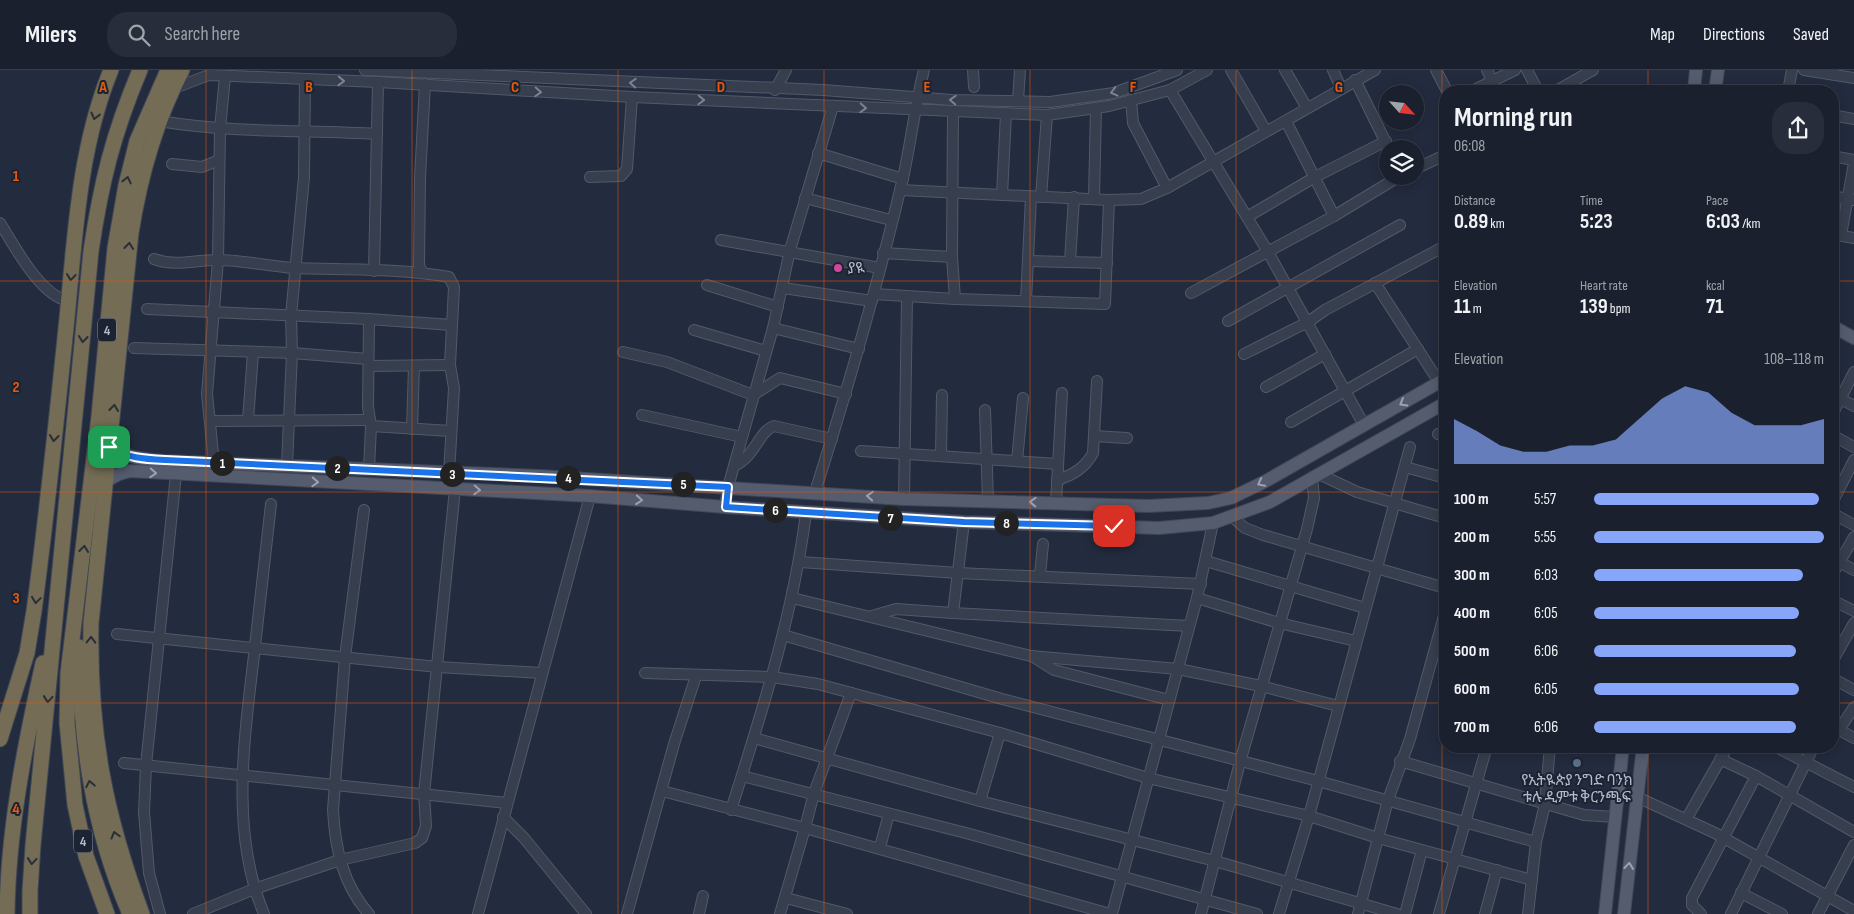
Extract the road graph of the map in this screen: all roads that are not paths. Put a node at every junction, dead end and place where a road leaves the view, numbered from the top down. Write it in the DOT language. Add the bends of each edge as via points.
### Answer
graph roads {
  1 [pos="111,70"];
  2 [pos="140,70"];
  3 [pos="168,70"];
  4 [pos="182,70"];
  5 [pos="365,70"];
  6 [pos="786,70"];
  7 [pos="924,70"];
  8 [pos="973,70"];
  9 [pos="1020,70"];
  10 [pos="1177,70"];
  11 [pos="1207,70"];
  12 [pos="1231,70"];
  13 [pos="1285,70"];
  14 [pos="1333,70"];
  15 [pos="1375,70"];
  16 [pos="1436,70"];
  17 [pos="1486,70"];
  18 [pos="1515,70"];
  19 [pos="1527,70"];
  20 [pos="1593,70"];
  21 [pos="1696,70"];
  22 [pos="1718,70"];
  23 [pos="1792,70"];
  24 [pos="1804,70"];
  25 [pos="1158,74"];
  26 [pos="225,76"];
  27 [pos="1854,78"];
  28 [pos="305,79"];
  29 [pos="1356,80"];
  30 [pos="1492,81"];
  31 [pos="378,82"];
  32 [pos="425,84"];
  33 [pos="1444,85"];
  34 [pos="1484,85"];
  35 [pos="1535,85"];
  36 [pos="1567,85"];
  37 [pos="1695,85"];
  38 [pos="1716,85"];
  39 [pos="1789,85"];
  40 [pos="974,87"];
  41 [pos="1341,88"];
  42 [pos="172,89"];
  43 [pos="776,90"];
  44 [pos="1170,90"];
  45 [pos="632,97"];
  46 [pos="920,98"];
  47 [pos="1131,100"];
  48 [pos="1018,102"];
  49 [pos="833,106"];
  50 [pos="1096,108"];
  51 [pos="1307,108"];
  52 [pos="917,111"];
  53 [pos="953,112"];
  54 [pos="1006,114"];
  55 [pos="1047,115"];
  56 [pos="1839,116"];
  57 [pos="1854,119"];
  58 [pos="159,121"];
  59 [pos="1286,121"];
  60 [pos="220,129"];
  61 [pos="306,130"];
  62 [pos="1266,130"];
  63 [pos="377,134"];
  64 [pos="1385,140"];
  65 [pos="1379,149"];
  66 [pos="818,153"];
  67 [pos="1839,158"];
  68 [pos="219,160"];
  69 [pos="1439,161"];
  70 [pos="1854,161"];
  71 [pos="1213,162"];
  72 [pos="172,164"];
  73 [pos="1424,166"];
  74 [pos="590,177"];
  75 [pos="1314,177"];
  76 [pos="903,179"];
  77 [pos="1385,185"];
  78 [pos="1167,188"];
  79 [pos="900,190"];
  80 [pos="952,192"];
  81 [pos="1002,195"];
  82 [pos="1036,197"];
  83 [pos="1074,197"];
  84 [pos="806,198"];
  85 [pos="1094,198"];
  86 [pos="1109,200"];
  87 [pos="1851,200"];
  88 [pos="1334,216"];
  89 [pos="1247,217"];
  90 [pos="891,220"];
  91 [pos="0,223"];
  92 [pos="1400,226"];
  93 [pos="1839,230"];
  94 [pos="1839,235"];
  95 [pos="1854,238"];
  96 [pos="722,240"];
  97 [pos="1439,249"];
  98 [pos="790,250"];
  99 [pos="1268,252"];
  100 [pos="884,253"];
  101 [pos="952,257"];
  102 [pos="154,259"];
  103 [pos="218,260"];
  104 [pos="1029,261"];
  105 [pos="1070,262"];
  106 [pos="1107,263"];
  107 [pos="297,268"];
  108 [pos="880,268"];
  109 [pos="374,271"];
  110 [pos="422,272"];
  111 [pos="1375,283"];
  112 [pos="707,285"];
  113 [pos="783,288"];
  114 [pos="1288,288"];
  115 [pos="1191,293"];
  116 [pos="873,297"];
  117 [pos="907,297"];
  118 [pos="955,299"];
  119 [pos="68,301"];
  120 [pos="1026,301"];
  121 [pos="778,307"];
  122 [pos="147,309"];
  123 [pos="213,312"];
  124 [pos="291,316"];
  125 [pos="369,319"];
  126 [pos="1228,321"];
  127 [pos="1308,322"];
  128 [pos="452,325"];
  129 [pos="773,328"];
  130 [pos="694,330"];
  131 [pos="1839,330"];
  132 [pos="1854,338"];
  133 [pos="134,348"];
  134 [pos="860,349"];
  135 [pos="1418,349"];
  136 [pos="766,351"];
  137 [pos="211,352"];
  138 [pos="623,352"];
  139 [pos="253,353"];
  140 [pos="292,353"];
  141 [pos="1244,354"];
  142 [pos="1326,354"];
  143 [pos="369,363"];
  144 [pos="450,365"];
  145 [pos="414,366"];
  146 [pos="1854,372"];
  147 [pos="1439,376"];
  148 [pos="1098,381"];
  149 [pos="1439,382"];
  150 [pos="1266,387"];
  151 [pos="1345,390"];
  152 [pos="1839,392"];
  153 [pos="1062,393"];
  154 [pos="846,394"];
  155 [pos="753,395"];
  156 [pos="942,395"];
  157 [pos="1023,398"];
  158 [pos="1839,398"];
  159 [pos="1439,406"];
  160 [pos="1854,406"];
  161 [pos="985,410"];
  162 [pos="642,415"];
  163 [pos="291,419"];
  164 [pos="248,420"];
  165 [pos="211,421"];
  166 [pos="1291,422"];
  167 [pos="370,423"];
  168 [pos="1364,424"];
  169 [pos="412,428"];
  170 [pos="451,431"];
  171 [pos="1094,436"];
  172 [pos="742,437"];
  173 [pos="1127,438"];
  174 [pos="832,439"];
  175 [pos="1839,439"];
  176 [pos="109,447"];
  177 [pos="1410,447"];
  178 [pos="1854,447"];
  179 [pos="861,451"];
  180 [pos="904,453"];
  181 [pos="941,455"];
  182 [pos="986,458"];
  183 [pos="1017,460"];
  184 [pos="1854,460"];
  185 [pos="214,463"];
  186 [pos="1058,464"];
  187 [pos="287,465"];
  188 [pos="734,466"];
  189 [pos="1405,467"];
  190 [pos="369,469"];
  191 [pos="176,474"];
  192 [pos="449,474"];
  193 [pos="1316,476"];
  194 [pos="1439,476"];
  195 [pos="1057,480"];
  196 [pos="106,481"];
  197 [pos="728,487"];
  198 [pos="456,489"];
  199 [pos="1839,489"];
  200 [pos="815,492"];
  201 [pos="590,496"];
  202 [pos="904,499"];
  203 [pos="988,501"];
  204 [pos="1056,503"];
  205 [pos="1395,503"];
  206 [pos="271,504"];
  207 [pos="726,507"];
  208 [pos="364,510"];
  209 [pos="806,512"];
  210 [pos="1439,516"];
  211 [pos="1232,517"];
  212 [pos="1839,517"];
  213 [pos="964,522"];
  214 [pos="1213,523"];
  215 [pos="1854,526"];
  216 [pos="1854,537"];
  217 [pos="1043,544"];
  218 [pos="1301,548"];
  219 [pos="1839,556"];
  220 [pos="1206,561"];
  221 [pos="800,562"];
  222 [pos="1839,562"];
  223 [pos="1376,569"];
  224 [pos="1854,570"];
  225 [pos="958,573"];
  226 [pos="1040,575"];
  227 [pos="1200,584"];
  228 [pos="1290,584"];
  229 [pos="1439,586"];
  230 [pos="57,598"];
  231 [pos="79,598"];
  232 [pos="792,598"];
  233 [pos="1197,598"];
  234 [pos="1839,604"];
  235 [pos="1365,608"];
  236 [pos="1854,611"];
  237 [pos="952,613"];
  238 [pos="871,617"];
  239 [pos="1279,623"];
  240 [pos="1854,623"];
  241 [pos="1189,626"];
  242 [pos="118,634"];
  243 [pos="1439,634"];
  244 [pos="783,635"];
  245 [pos="159,638"];
  246 [pos="1356,641"];
  247 [pos="255,647"];
  248 [pos="1839,650"];
  249 [pos="1031,656"];
  250 [pos="345,657"];
  251 [pos="438,667"];
  252 [pos="1178,669"];
  253 [pos="542,673"];
  254 [pos="645,673"];
  255 [pos="696,676"];
  256 [pos="772,677"];
  257 [pos="1839,682"];
  258 [pos="1261,686"];
  259 [pos="1854,690"];
  260 [pos="851,693"];
  261 [pos="1170,700"];
  262 [pos="1338,706"];
  263 [pos="1854,706"];
  264 [pos="1839,724"];
  265 [pos="1839,730"];
  266 [pos="1000,734"];
  267 [pos="754,738"];
  268 [pos="1854,738"];
  269 [pos="0,739"];
  270 [pos="1159,740"];
  271 [pos="1485,753"];
  272 [pos="1549,753"];
  273 [pos="1622,753"];
  274 [pos="1642,753"];
  275 [pos="1724,753"];
  276 [pos="1787,753"];
  277 [pos="1811,753"];
  278 [pos="827,759"];
  279 [pos="1720,759"];
  280 [pos="1400,761"];
  281 [pos="124,762"];
  282 [pos="1240,762"];
  283 [pos="1806,763"];
  284 [pos="146,765"];
  285 [pos="243,775"];
  286 [pos="742,776"];
  287 [pos="1756,776"];
  288 [pos="1148,778"];
  289 [pos="1318,781"];
  290 [pos="1476,783"];
  291 [pos="333,785"];
  292 [pos="1854,787"];
  293 [pos="662,791"];
  294 [pos="814,793"];
  295 [pos="424,794"];
  296 [pos="1790,796"];
  297 [pos="1637,797"];
  298 [pos="1232,798"];
  299 [pos="1388,800"];
  300 [pos="980,801"];
  301 [pos="507,803"];
  302 [pos="1545,804"];
  303 [pos="731,810"];
  304 [pos="889,814"];
  305 [pos="1309,816"];
  306 [pos="503,817"];
  307 [pos="1615,817"];
  308 [pos="1687,818"];
  309 [pos="1465,820"];
  310 [pos="805,828"];
  311 [pos="1854,832"];
  312 [pos="1723,837"];
  313 [pos="1378,838"];
  314 [pos="1133,839"];
  315 [pos="1536,842"];
  316 [pos="1854,845"];
  317 [pos="880,848"];
  318 [pos="1422,850"];
  319 [pos="1759,857"];
  320 [pos="1454,859"];
  321 [pos="340,860"];
  322 [pos="1214,861"];
  323 [pos="1497,870"];
  324 [pos="1121,877"];
  325 [pos="1532,880"];
  326 [pos="1288,882"];
  327 [pos="254,889"];
  328 [pos="1741,893"];
  329 [pos="703,896"];
  330 [pos="1827,897"];
  331 [pos="786,898"];
  332 [pos="1205,900"];
  333 [pos="1359,909"];
  334 [pos="1854,911"];
  335 [pos="6,914"];
  336 [pos="30,914"];
  337 [pos="107,914"];
  338 [pos="130,914"];
  339 [pos="142,914"];
  340 [pos="160,914"];
  341 [pos="193,914"];
  342 [pos="264,914"];
  343 [pos="369,914"];
  344 [pos="478,914"];
  345 [pos="586,914"];
  346 [pos="627,914"];
  347 [pos="699,914"];
  348 [pos="780,914"];
  349 [pos="847,914"];
  350 [pos="1111,914"];
  351 [pos="1201,914"];
  352 [pos="1257,914"];
  353 [pos="1279,914"];
  354 [pos="1397,914"];
  355 [pos="1405,914"];
  356 [pos="1439,914"];
  357 [pos="1485,914"];
  358 [pos="1528,914"];
  359 [pos="1605,914"];
  360 [pos="1624,914"];
  361 [pos="1701,914"];
  362 [pos="1731,914"];
  363 [pos="1782,914"];
  364 [pos="1818,914"];
  1 -- 119 [label="highway, one-way" via="101,94 88,145"];
  2 -- 230 [label="highway, 4, one-way" via="120,119 99,194"];
  231 -- 3 [label="highway, 4, one-way" via="115,248 137,141"];
  4 -- 42 [label="highway"];
  43 -- 5 [label="street, one-way"];
  6 -- 43 [label="street"];
  7 -- 46 [label="street"];
  8 -- 40 [label="street"];
  9 -- 48 [label="street"];
  10 -- 25 [label="street"];
  11 -- 44 [label="street"];
  12 -- 62 [label="street"];
  13 -- 51 [label="street"];
  14 -- 41 [label="street"];
  15 -- 29 [label="street"];
  16 -- 33 [label="street"];
  17 -- 30 [label="street"];
  18 -- 30 [label="street"];
  19 -- 35 [label="street"];
  20 -- 36 [label="street"];
  21 -- 37 [label="main road"];
  22 -- 38 [label="main road"];
  23 -- 39 [label="street"];
  24 -- 27 [label="street"];
  25 -- 48 [label="street, one-way" via="1114,93 1050,102"];
  26 -- 28 [label="street"];
  26 -- 42 [label="street" via="209,76"];
  26 -- 60 [label="street"];
  28 -- 31 [label="street, one-way"];
  28 -- 61 [label="street"];
  29 -- 41 [label="street"];
  29 -- 64 [label="street"];
  30 -- 34 [label="street"];
  31 -- 32 [label="street"];
  31 -- 63 [label="street"];
  32 -- 45 [label="street, one-way"];
  32 -- 110 [label="street" via="419,213 419,265"];
  41 -- 51 [label="street"];
  42 -- 58 [label="highway"];
  43 -- 46 [label="street" via="823,90"];
  44 -- 47 [label="street"];
  44 -- 71 [label="street"];
  45 -- 49 [label="street, one-way"];
  45 -- 74 [label="street" via="625,174"];
  48 -- 46 [label="street, one-way"];
  46 -- 52 [label="street"];
  47 -- 50 [label="street"];
  47 -- 78 [label="street" via="1133,124"];
  49 -- 52 [label="street, one-way"];
  49 -- 66 [label="street"];
  50 -- 55 [label="street"];
  50 -- 85 [label="street"];
  51 -- 59 [label="street"];
  52 -- 53 [label="street"];
  52 -- 76 [label="street"];
  53 -- 54 [label="street"];
  53 -- 80 [label="street"];
  54 -- 55 [label="street"];
  54 -- 81 [label="street"];
  55 -- 82 [label="street"];
  56 -- 57 [label="street"];
  58 -- 60 [label="street"];
  176 -- 58 [label="highway, one-way" via="131,233 137,194"];
  59 -- 62 [label="street"];
  59 -- 75 [label="street"];
  60 -- 61 [label="street"];
  60 -- 68 [label="street"];
  61 -- 63 [label="street"];
  61 -- 107 [label="street"];
  62 -- 71 [label="street"];
  63 -- 109 [label="street"];
  65 -- 75 [label="street"];
  66 -- 76 [label="street"];
  66 -- 84 [label="street"];
  67 -- 70 [label="street"];
  68 -- 72 [label="street" via="202,167"];
  68 -- 103 [label="street"];
  69 -- 73 [label="street"];
  70 -- 87 [label="street"];
  71 -- 78 [label="street"];
  71 -- 89 [label="street"];
  75 -- 88 [label="street"];
  75 -- 89 [label="street"];
  76 -- 79 [label="street"];
  77 -- 88 [label="street"];
  78 -- 86 [label="street" via="1141,199"];
  79 -- 80 [label="street"];
  79 -- 90 [label="street"];
  80 -- 81 [label="street"];
  80 -- 101 [label="street"];
  81 -- 82 [label="street"];
  82 -- 83 [label="street"];
  82 -- 104 [label="street"];
  83 -- 85 [label="street"];
  83 -- 105 [label="street"];
  84 -- 90 [label="street"];
  84 -- 98 [label="street"];
  85 -- 86 [label="street"];
  86 -- 106 [label="street"];
  87 -- 93 [label="street"];
  88 -- 99 [label="street"];
  89 -- 99 [label="street"];
  90 -- 100 [label="street"];
  91 -- 119 [label="street" via="41,283 58,299"];
  92 -- 114 [label="street"];
  94 -- 95 [label="street"];
  96 -- 98 [label="street"];
  97 -- 111 [label="street"];
  98 -- 108 [label="street"];
  98 -- 113 [label="street"];
  99 -- 114 [label="street"];
  99 -- 115 [label="street"];
  100 -- 101 [label="street"];
  100 -- 108 [label="street"];
  101 -- 118 [label="street"];
  102 -- 103 [label="street" via="180,265"];
  103 -- 107 [label="street"];
  103 -- 123 [label="street"];
  104 -- 105 [label="street"];
  104 -- 120 [label="street"];
  105 -- 106 [label="street"];
  106 -- 120 [label="street" via="1105,304"];
  107 -- 109 [label="street"];
  107 -- 124 [label="street"];
  108 -- 116 [label="street"];
  109 -- 110 [label="street"];
  110 -- 128 [label="street" via="449,277 454,287"];
  111 -- 127 [label="street"];
  111 -- 135 [label="street"];
  112 -- 121 [label="street"];
  113 -- 116 [label="street"];
  113 -- 121 [label="street"];
  114 -- 126 [label="street"];
  114 -- 127 [label="street"];
  116 -- 117 [label="street"];
  116 -- 134 [label="street"];
  117 -- 118 [label="street"];
  117 -- 180 [label="street"];
  118 -- 120 [label="street"];
  119 -- 269 [label="highway, one-way" via="34,612 27,653"];
  121 -- 129 [label="street"];
  122 -- 123 [label="street"];
  123 -- 124 [label="street"];
  123 -- 137 [label="street"];
  124 -- 125 [label="street"];
  124 -- 140 [label="street"];
  125 -- 128 [label="street"];
  125 -- 143 [label="street"];
  127 -- 141 [label="street"];
  127 -- 142 [label="street"];
  128 -- 144 [label="street"];
  129 -- 134 [label="street"];
  129 -- 136 [label="street"];
  130 -- 136 [label="street"];
  131 -- 132 [label="main road"];
  133 -- 137 [label="street"];
  134 -- 154 [label="street"];
  135 -- 147 [label="street"];
  135 -- 151 [label="street"];
  136 -- 155 [label="street"];
  137 -- 139 [label="street"];
  137 -- 165 [label="street" via="207,394"];
  138 -- 155 [label="street" via="667,362"];
  139 -- 140 [label="street"];
  139 -- 164 [label="street"];
  140 -- 143 [label="street"];
  140 -- 163 [label="street"];
  142 -- 150 [label="street"];
  142 -- 151 [label="street"];
  143 -- 145 [label="street"];
  143 -- 167 [label="street"];
  144 -- 145 [label="street"];
  144 -- 170 [label="street" via="454,388"];
  145 -- 169 [label="street"];
  146 -- 152 [label="street"];
  148 -- 171 [label="street"];
  149 -- 168 [label="main road, one-way"];
  151 -- 166 [label="street"];
  151 -- 168 [label="street"];
  153 -- 186 [label="street"];
  154 -- 155 [label="street" via="780,378"];
  154 -- 174 [label="street"];
  155 -- 172 [label="street"];
  156 -- 181 [label="street"];
  157 -- 183 [label="street"];
  158 -- 160 [label="street"];
  159 -- 193 [label="main road"];
  161 -- 182 [label="street"];
  162 -- 172 [label="street"];
  163 -- 164 [label="street"];
  163 -- 167 [label="street"];
  163 -- 187 [label="street"];
  164 -- 165 [label="street"];
  165 -- 185 [label="street"];
  167 -- 169 [label="street"];
  167 -- 190 [label="street"];
  168 -- 204 [label="main road, one-way" via="1231,498 1208,503 1148,506"];
  169 -- 170 [label="street"];
  170 -- 192 [label="street"];
  171 -- 173 [label="street"];
  171 -- 195 [label="street" via="1093,453 1087,462 1072,475"];
  172 -- 188 [label="street"];
  174 -- 188 [label="street" via="774,426 766,430 749,457"];
  174 -- 200 [label="street"];
  175 -- 178 [label="street"];
  176 -- 185 [label="main road" via="134,458"];
  176 -- 196 [label="highway"];
  177 -- 189 [label="street"];
  179 -- 180 [label="street"];
  180 -- 181 [label="street"];
  180 -- 202 [label="street"];
  181 -- 182 [label="street"];
  182 -- 183 [label="street"];
  182 -- 203 [label="street"];
  183 -- 186 [label="street"];
  184 -- 199 [label="street"];
  185 -- 187 [label="main road"];
  186 -- 195 [label="street"];
  187 -- 190 [label="main road"];
  188 -- 197 [label="street"];
  189 -- 194 [label="street"];
  189 -- 205 [label="street"];
  190 -- 192 [label="main road"];
  196 -- 191 [label="main road, one-way" via="130,472"];
  191 -- 198 [label="main road, one-way"];
  191 -- 245 [label="street"];
  192 -- 197 [label="main road"];
  193 -- 205 [label="street"];
  193 -- 211 [label="main road" via="1270,502"];
  193 -- 218 [label="street" via="1314,498"];
  195 -- 204 [label="street"];
  339 -- 196 [label="highway, one-way" via="121,859 111,821 98,762 94,724 91,622"];
  197 -- 200 [label="main road"];
  197 -- 207 [label="street"];
  198 -- 201 [label="main road, one-way"];
  198 -- 251 [label="street"];
  202 -- 200 [label="main road, one-way"];
  201 -- 207 [label="main road, one-way"];
  201 -- 253 [label="street"];
  202 -- 203 [label="main road"];
  204 -- 203 [label="main road, one-way"];
  205 -- 210 [label="street"];
  205 -- 223 [label="street"];
  206 -- 247 [label="street"];
  207 -- 209 [label="main road"];
  208 -- 250 [label="street"];
  209 -- 213 [label="main road"];
  209 -- 221 [label="street"];
  211 -- 214 [label="main road"];
  211 -- 218 [label="street" via="1251,531"];
  212 -- 215 [label="street"];
  213 -- 214 [label="main road" via="1159,528"];
  213 -- 225 [label="street"];
  214 -- 220 [label="street"];
  216 -- 219 [label="street"];
  217 -- 226 [label="street"];
  218 -- 223 [label="street"];
  218 -- 228 [label="street"];
  220 -- 227 [label="street"];
  220 -- 228 [label="street"];
  221 -- 225 [label="street"];
  221 -- 232 [label="street"];
  222 -- 224 [label="street"];
  223 -- 229 [label="street"];
  223 -- 235 [label="street"];
  225 -- 226 [label="street"];
  225 -- 237 [label="street"];
  226 -- 227 [label="street"];
  227 -- 233 [label="street"];
  228 -- 235 [label="street"];
  228 -- 239 [label="street"];
  230 -- 335 [label="highway, 4" via="28,732"];
  230 -- 336 [label="highway, one-way" via="32,860"];
  231 -- 337 [label="highway, 4" via="68,673 70,765 86,856"];
  338 -- 231 [label="highway, one-way" via="106,850 86,760 80,680"];
  232 -- 238 [label="street"];
  232 -- 244 [label="street"];
  233 -- 239 [label="street"];
  233 -- 241 [label="street"];
  234 -- 236 [label="street"];
  235 -- 246 [label="street"];
  237 -- 238 [label="street" via="896,609"];
  237 -- 241 [label="street"];
  238 -- 249 [label="street"];
  239 -- 246 [label="street"];
  239 -- 258 [label="street"];
  240 -- 248 [label="street"];
  241 -- 252 [label="street"];
  242 -- 245 [label="street"];
  243 -- 280 [label="street" via="1410,739"];
  244 -- 256 [label="street"];
  244 -- 270 [label="street" via="1002,699"];
  245 -- 247 [label="street"];
  245 -- 284 [label="street"];
  246 -- 262 [label="street"];
  247 -- 250 [label="street"];
  247 -- 285 [label="street"];
  249 -- 252 [label="street"];
  249 -- 261 [label="street" via="1054,670"];
  250 -- 251 [label="street"];
  250 -- 291 [label="street"];
  251 -- 253 [label="street"];
  251 -- 295 [label="street"];
  252 -- 258 [label="street"];
  252 -- 261 [label="street"];
  253 -- 301 [label="street"];
  254 -- 255 [label="street"];
  255 -- 256 [label="street"];
  255 -- 293 [label="street"];
  256 -- 260 [label="street"];
  256 -- 267 [label="street"];
  257 -- 259 [label="street"];
  258 -- 262 [label="street"];
  258 -- 282 [label="street"];
  260 -- 266 [label="street"];
  260 -- 278 [label="street"];
  261 -- 270 [label="street"];
  262 -- 289 [label="street"];
  263 -- 264 [label="street"];
  265 -- 268 [label="street"];
  266 -- 288 [label="street"];
  266 -- 300 [label="street"];
  267 -- 278 [label="street"];
  267 -- 286 [label="street"];
  270 -- 282 [label="street"];
  270 -- 288 [label="street"];
  271 -- 290 [label="street"];
  272 -- 302 [label="street"];
  273 -- 307 [label="main road"];
  274 -- 297 [label="main road"];
  275 -- 279 [label="street"];
  276 -- 283 [label="street"];
  277 -- 283 [label="street"];
  278 -- 294 [label="street"];
  278 -- 300 [label="street"];
  279 -- 287 [label="street"];
  279 -- 308 [label="street"];
  280 -- 290 [label="street"];
  280 -- 299 [label="street"];
  281 -- 284 [label="street"];
  282 -- 289 [label="street"];
  282 -- 298 [label="street"];
  283 -- 292 [label="street"];
  283 -- 296 [label="street"];
  284 -- 285 [label="street"];
  284 -- 340 [label="street" via="144,812 148,865"];
  285 -- 291 [label="street"];
  285 -- 327 [label="street" via="242,814"];
  286 -- 294 [label="street"];
  286 -- 303 [label="street"];
  287 -- 296 [label="street"];
  287 -- 312 [label="street"];
  288 -- 298 [label="street"];
  288 -- 314 [label="street"];
  289 -- 299 [label="street"];
  289 -- 305 [label="street"];
  290 -- 302 [label="street"];
  290 -- 309 [label="street"];
  291 -- 295 [label="street"];
  291 -- 321 [label="street" via="334,836"];
  293 -- 303 [label="street"];
  293 -- 346 [label="street"];
  294 -- 304 [label="street"];
  294 -- 310 [label="street"];
  295 -- 301 [label="street"];
  295 -- 321 [label="street" via="426,826 422,838 414,843"];
  296 -- 311 [label="street"];
  296 -- 319 [label="street"];
  297 -- 308 [label="street"];
  360 -- 297 [label="main road, one-way"];
  298 -- 305 [label="street"];
  298 -- 322 [label="street"];
  299 -- 309 [label="street"];
  299 -- 313 [label="street"];
  300 -- 314 [label="street"];
  301 -- 306 [label="street"];
  302 -- 307 [label="street" via="1591,817"];
  302 -- 315 [label="street"];
  303 -- 310 [label="street"];
  304 -- 317 [label="street"];
  304 -- 324 [label="street"];
  305 -- 313 [label="street"];
  305 -- 326 [label="street"];
  306 -- 344 [label="street"];
  306 -- 345 [label="street"];
  307 -- 359 [label="main road"];
  308 -- 312 [label="street"];
  309 -- 315 [label="street"];
  309 -- 320 [label="street"];
  310 -- 317 [label="street"];
  310 -- 331 [label="street"];
  312 -- 319 [label="street"];
  312 -- 361 [label="street" via="1692,898 1692,905"];
  313 -- 318 [label="street"];
  313 -- 333 [label="street"];
  314 -- 322 [label="street"];
  314 -- 324 [label="street"];
  315 -- 325 [label="street"];
  316 -- 330 [label="street"];
  317 -- 350 [label="street"];
  318 -- 320 [label="street"];
  318 -- 355 [label="street"];
  319 -- 328 [label="street"];
  319 -- 330 [label="street"];
  320 -- 323 [label="street"];
  320 -- 356 [label="street"];
  321 -- 327 [label="street"];
  321 -- 343 [label="street" via="350,889"];
  322 -- 326 [label="street"];
  322 -- 332 [label="street"];
  323 -- 325 [label="street"];
  323 -- 357 [label="street"];
  324 -- 332 [label="street"];
  324 -- 350 [label="street"];
  325 -- 358 [label="street"];
  326 -- 333 [label="street"];
  326 -- 353 [label="street"];
  327 -- 341 [label="street"];
  327 -- 342 [label="street"];
  328 -- 362 [label="street"];
  328 -- 363 [label="street"];
  329 -- 347 [label="street"];
  330 -- 334 [label="street"];
  330 -- 364 [label="street"];
  331 -- 348 [label="street"];
  331 -- 349 [label="street"];
  332 -- 351 [label="street"];
  332 -- 352 [label="street"];
  333 -- 354 [label="street"];
}
